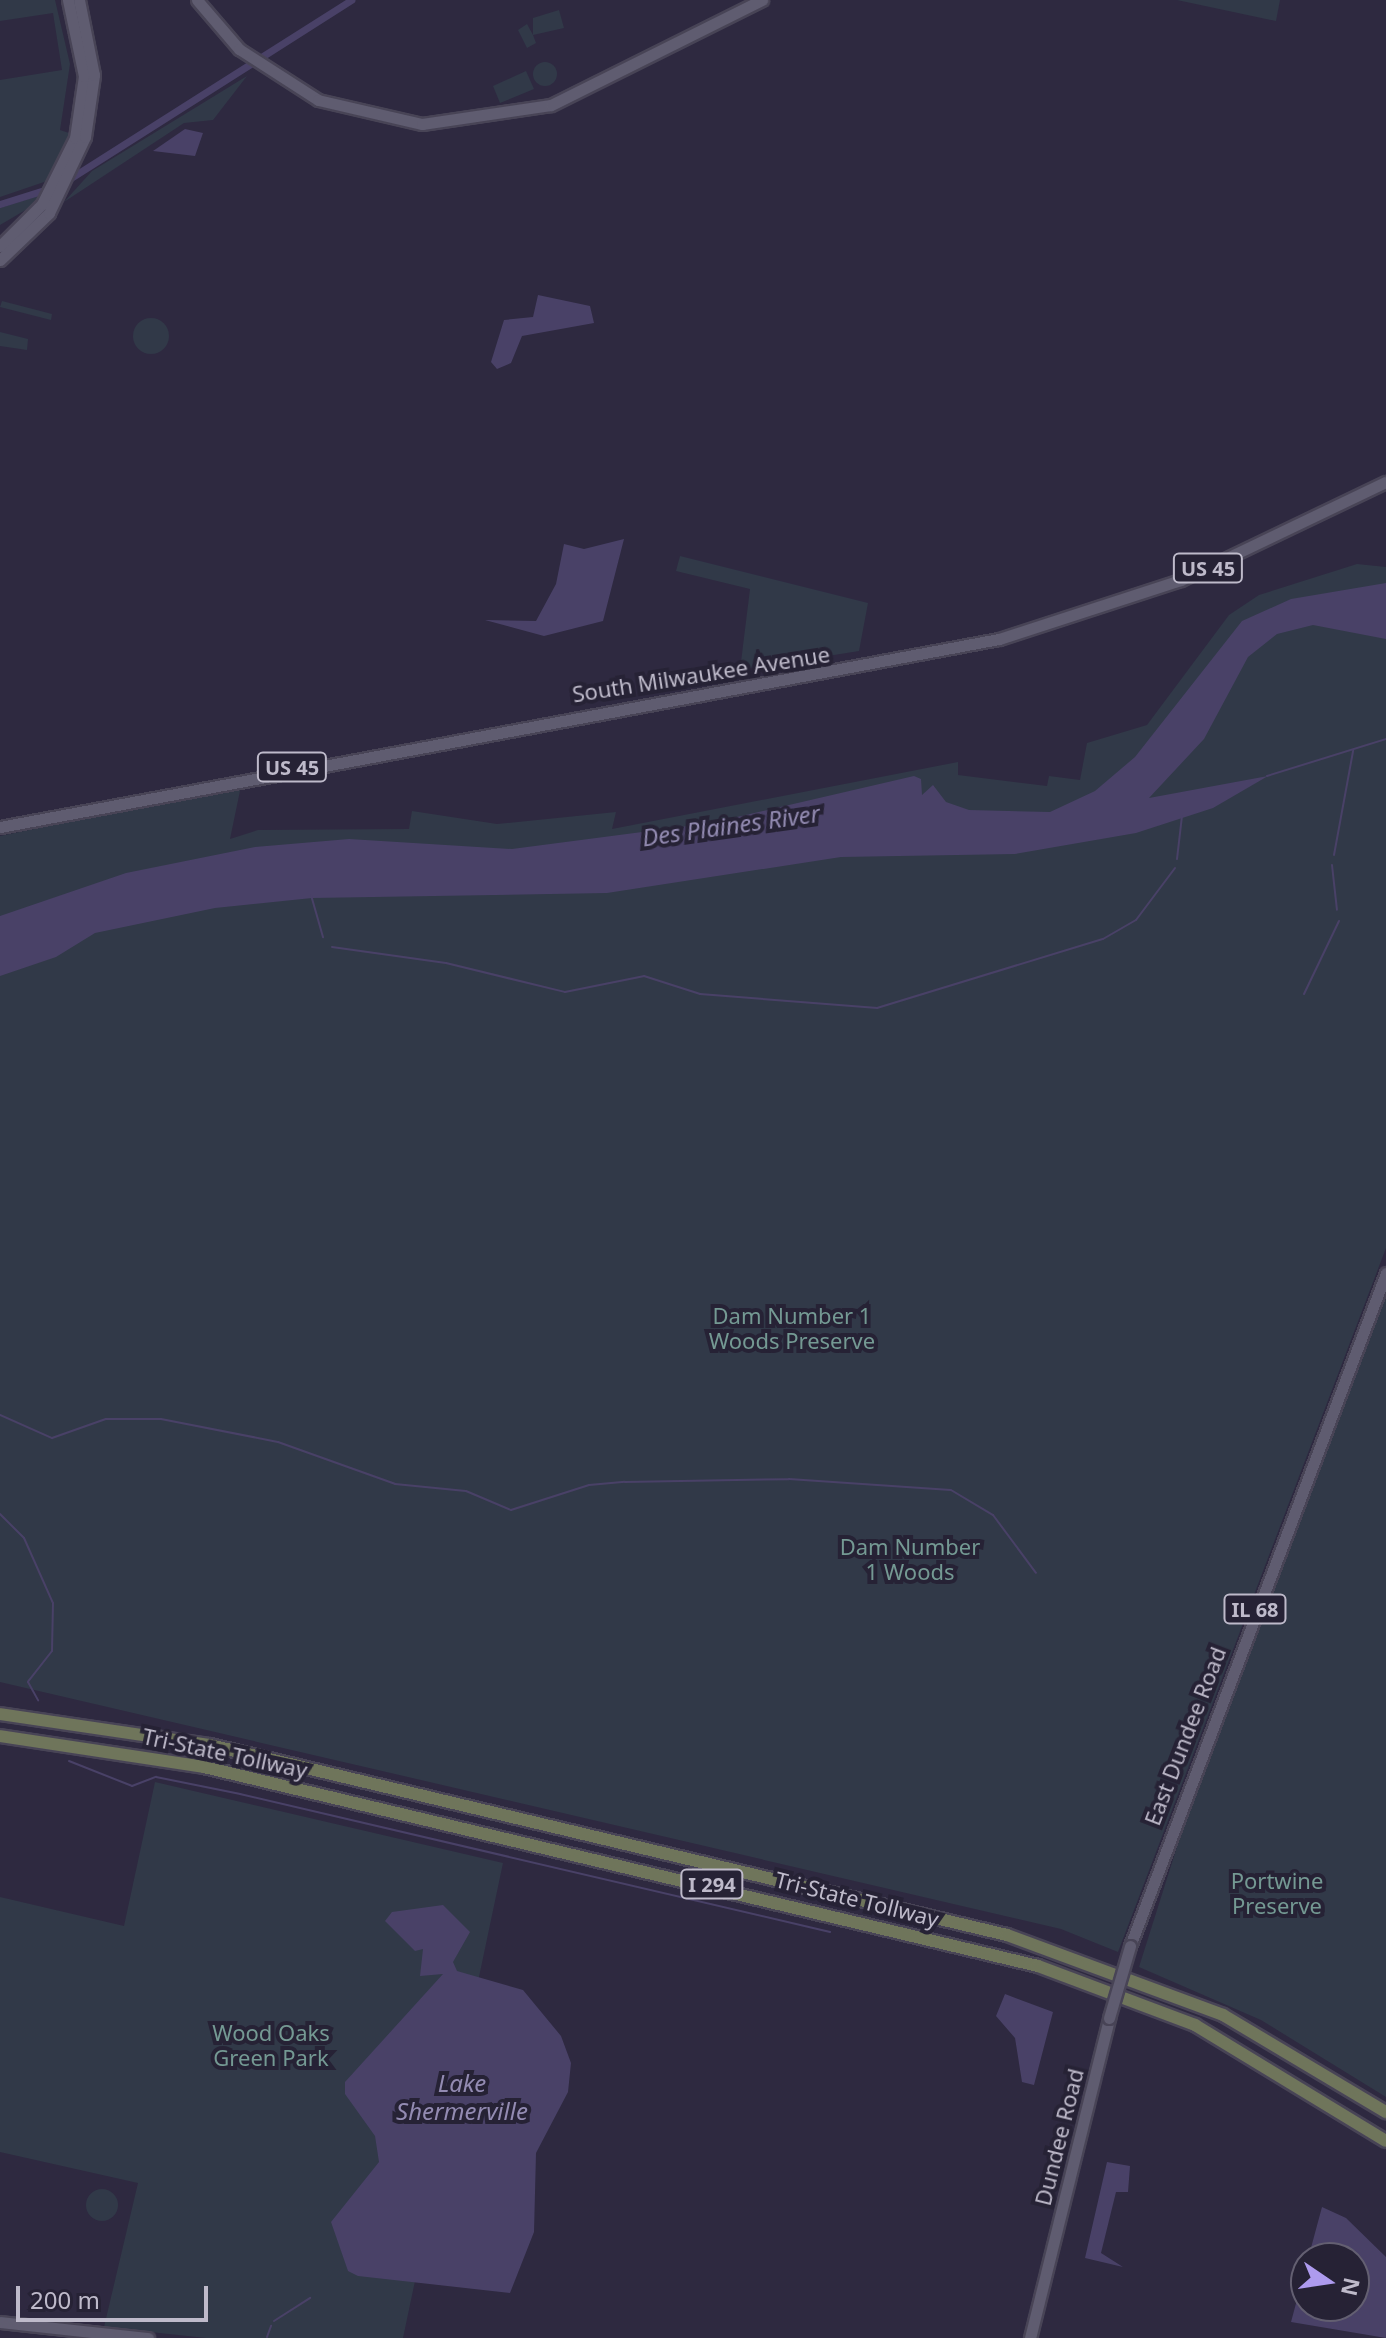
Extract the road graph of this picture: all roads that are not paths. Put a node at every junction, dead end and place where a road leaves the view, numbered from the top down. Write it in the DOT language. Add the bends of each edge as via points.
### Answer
graph roads {
  1 [pos="68,0"];
  2 [pos="79,0"];
  3 [pos="197,0"];
  4 [pos="762,0"];
  5 [pos="72,159"];
  6 [pos="46,209"];
  7 [pos="0,246"];
  8 [pos="0,260"];
  9 [pos="1385,483"];
  10 [pos="0,827"];
  11 [pos="1386,1273"];
  12 [pos="0,1714"];
  13 [pos="0,1736"];
  14 [pos="1130,1946"];
  15 [pos="1386,2112"];
  16 [pos="1386,2141"];
  17 [pos="0,2322"];
  18 [pos="148,2338"];
  19 [pos="1030,2338"];
  1 -- 5 [label="main road" via="84,76"];
  2 -- 5 [label="main road" via="94,75"];
  3 -- 4 [label="main road" via="239,49 318,100 374,118 473,121 551,105 610,82"];
  5 -- 6 [label="main road"];
  6 -- 7 [label="main road"];
  6 -- 8 [label="main road"];
  9 -- 10 [label="main road, South Milwaukee Avenue / US 45" via="1181,580 999,639"];
  11 -- 14 [label="main road, East Dundee Road / IL 68"];
  12 -- 15 [label="highway, Tri-State Tollway / I 294" via="210,1745 1031,1942 1223,2015"];
  13 -- 16 [label="highway, Tri-State Tollway / I 294" via="204,1767 1038,1966 1195,2025"];
  14 -- 19 [label="main road, Dundee Road / IL 68, bridge"];
  17 -- 18 [label="main road"];
}
